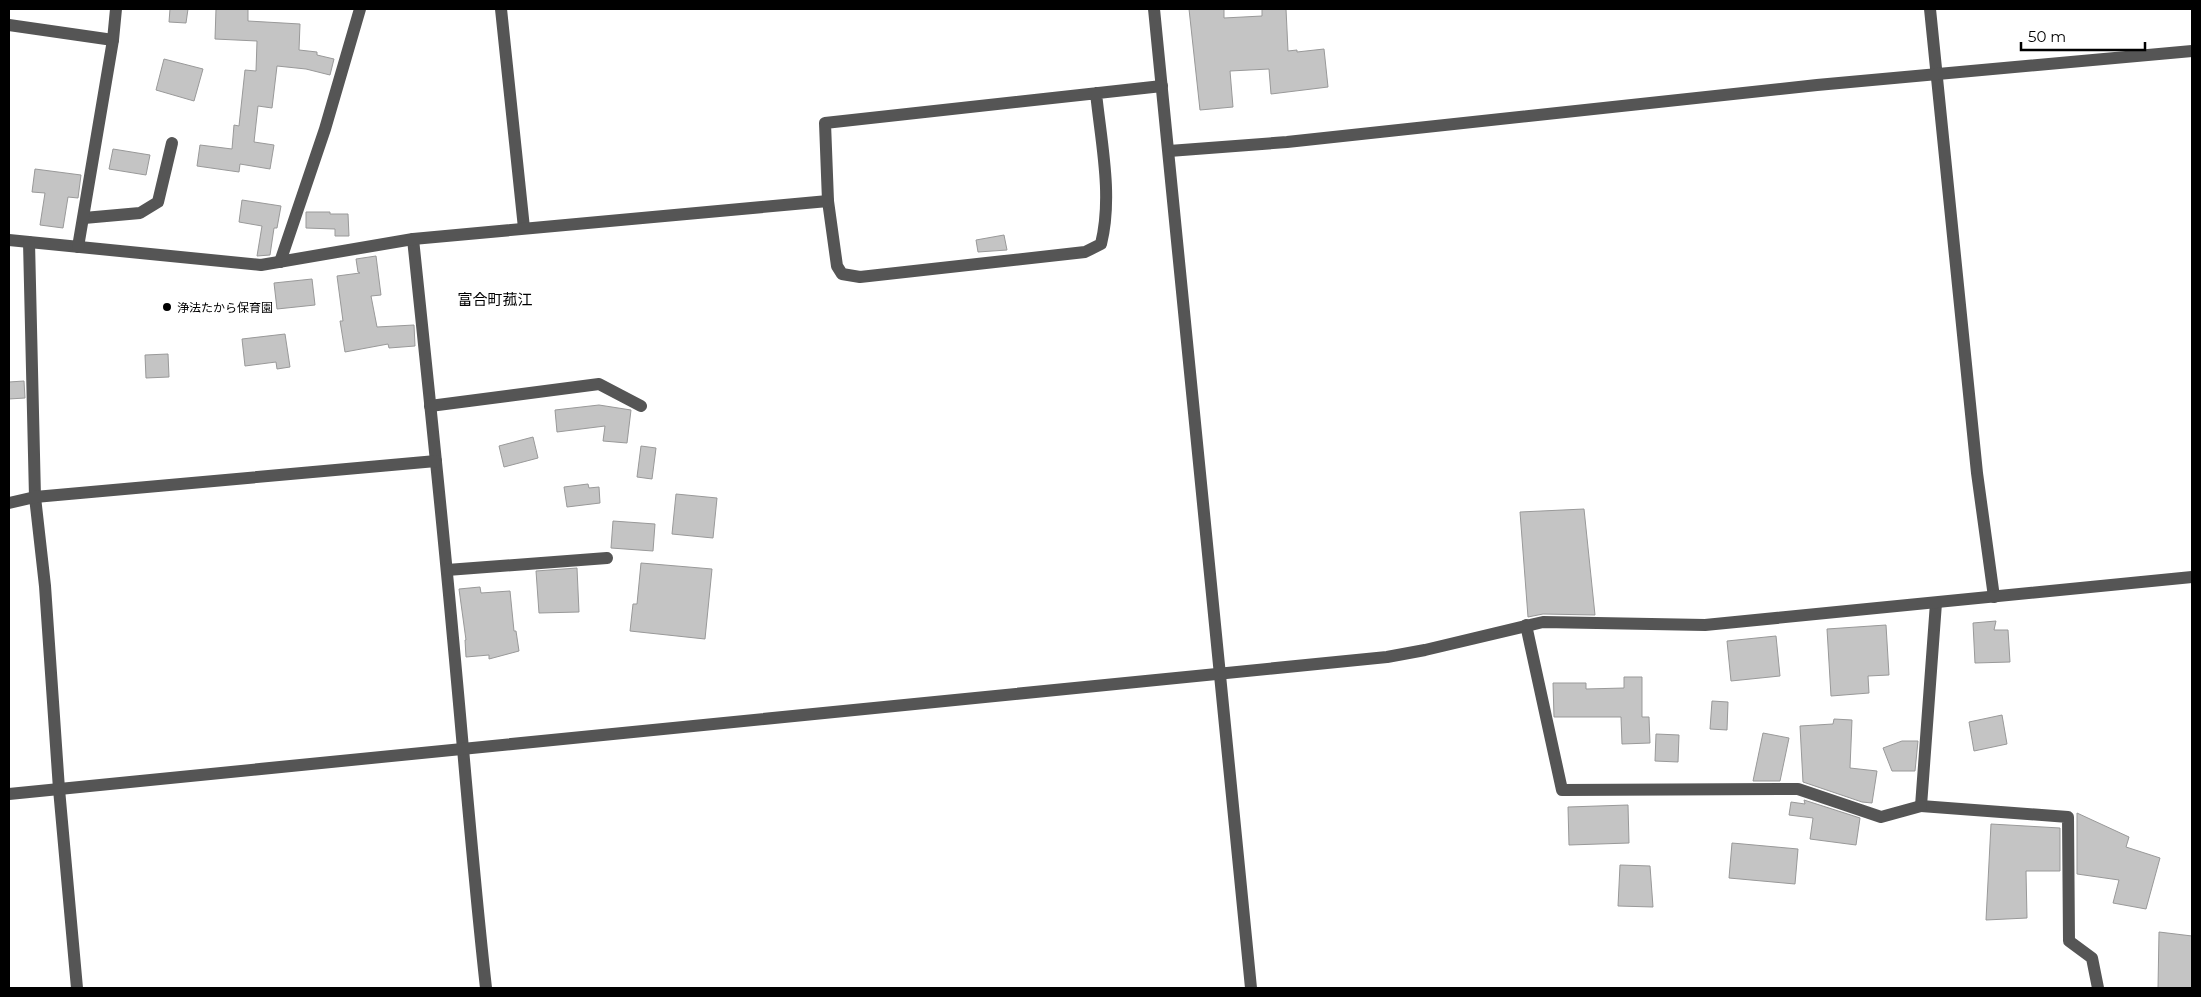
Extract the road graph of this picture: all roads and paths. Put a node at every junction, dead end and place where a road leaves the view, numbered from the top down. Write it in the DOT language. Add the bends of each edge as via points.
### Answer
graph roads {
  1 [pos="116,9"];
  2 [pos="360,9"];
  3 [pos="501,9"];
  4 [pos="1154,9"];
  5 [pos="1930,9"];
  6 [pos="9,25"];
  7 [pos="113,40"];
  8 [pos="2192,51"];
  9 [pos="1936,75"];
  10 [pos="1162,86"];
  11 [pos="1096,93"];
  12 [pos="172,144"];
  13 [pos="1169,151"];
  14 [pos="828,201"];
  15 [pos="84,218"];
  16 [pos="524,228"];
  17 [pos="413,239"];
  18 [pos="9,240"];
  19 [pos="29,242"];
  20 [pos="78,247"];
  21 [pos="280,262"];
  22 [pos="430,406"];
  23 [pos="641,406"];
  24 [pos="436,461"];
  25 [pos="35,497"];
  26 [pos="9,503"];
  27 [pos="607,558"];
  28 [pos="447,570"];
  29 [pos="2192,577"];
  30 [pos="1994,597"];
  31 [pos="1936,603"];
  32 [pos="1526,625"];
  33 [pos="1220,674"];
  34 [pos="464,749"];
  35 [pos="59,789"];
  36 [pos="9,794"];
  37 [pos="1921,806"];
  38 [pos="77,988"];
  39 [pos="486,988"];
  40 [pos="1251,988"];
  41 [pos="2098,988"];
  1 -- 7 [label="street"];
  2 -- 21 [label="street" via="325,129"];
  3 -- 16 [label="street"];
  4 -- 10 [label="street"];
  5 -- 9 [label="street"];
  6 -- 7 [label="street"];
  7 -- 15 [label="street"];
  8 -- 9 [label="street"];
  9 -- 13 [label="street" via="1287,142"];
  9 -- 30 [label="street" via="1977,473"];
  10 -- 11 [label="street"];
  10 -- 13 [label="street"];
  11 -- 14 [label="street" via="825,123"];
  11 -- 14 [label="street" via="1106,189 1106,226 1101,244 1085,252 849,277 842,274 837,266"];
  12 -- 15 [label="street" via="158,202 140,213"];
  13 -- 33 [label="street"];
  14 -- 16 [label="street"];
  15 -- 20 [label="street"];
  16 -- 17 [label="street"];
  17 -- 21 [label="street"];
  17 -- 22 [label="street"];
  18 -- 19 [label="street"];
  19 -- 20 [label="street"];
  19 -- 25 [label="street"];
  20 -- 21 [label="street" via="261,265"];
  22 -- 23 [label="street" via="599,384"];
  22 -- 24 [label="street"];
  24 -- 25 [label="street"];
  24 -- 28 [label="street"];
  25 -- 26 [label="street"];
  25 -- 35 [label="street" via="45,586"];
  27 -- 28 [label="street"];
  28 -- 34 [label="street"];
  29 -- 30 [label="street"];
  30 -- 31 [label="street"];
  31 -- 32 [label="street" via="1705,625 1543,622"];
  31 -- 37 [label="street"];
  32 -- 33 [label="street" via="1387,657"];
  32 -- 37 [label="street" via="1562,790 1798,789 1881,817"];
  33 -- 34 [label="street"];
  33 -- 40 [label="street"];
  34 -- 35 [label="street"];
  34 -- 39 [label="street" via="466,800"];
  35 -- 36 [label="street"];
  35 -- 38 [label="street"];
  37 -- 41 [label="street" via="2068,817 2069,940 2092,958"];
}
